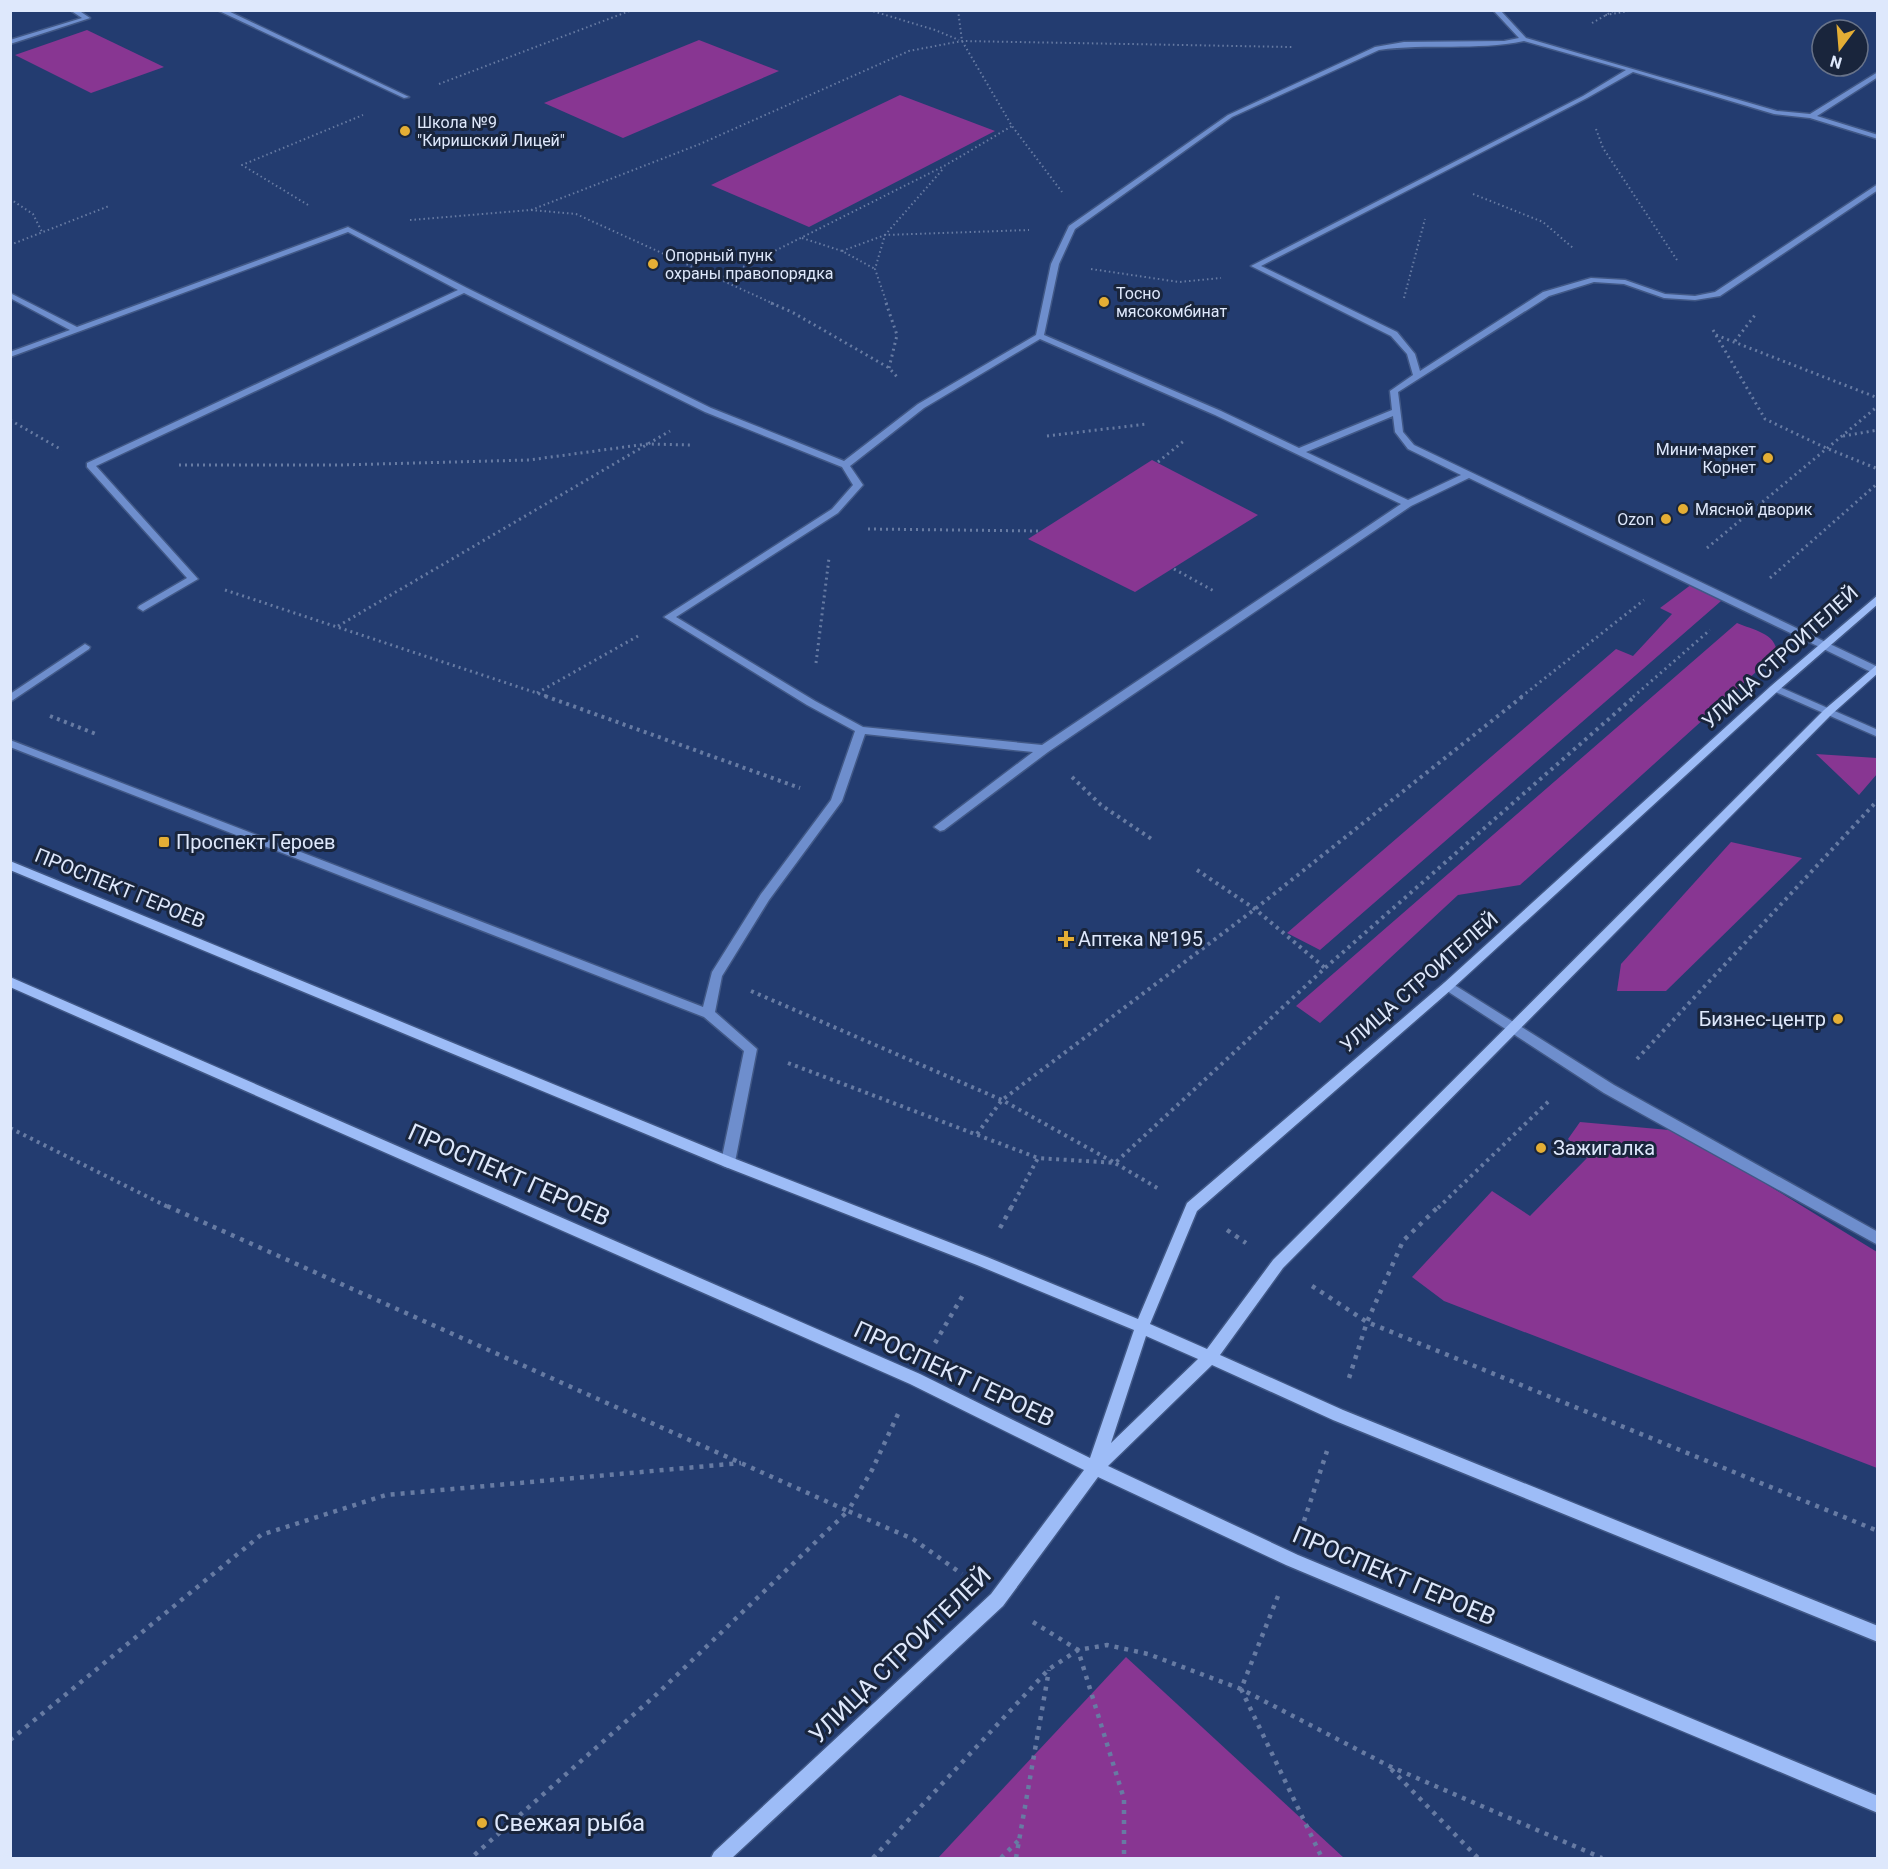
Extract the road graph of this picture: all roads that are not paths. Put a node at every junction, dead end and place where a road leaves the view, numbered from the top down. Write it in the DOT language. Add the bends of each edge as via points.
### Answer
graph roads {
  1 [pos="73,10"];
  2 [pos="220,10"];
  3 [pos="1496,10"];
  4 [pos="1524,39"];
  5 [pos="10,42"];
  6 [pos="1632,70"];
  7 [pos="1878,74"];
  8 [pos="406,97"];
  9 [pos="1811,116"];
  10 [pos="1878,137"];
  11 [pos="1878,186"];
  12 [pos="464,290"];
  13 [pos="10,295"];
  14 [pos="76,330"];
  15 [pos="1040,336"];
  16 [pos="10,355"];
  17 [pos="1417,375"];
  18 [pos="1397,411"];
  19 [pos="1297,452"];
  20 [pos="845,465"];
  21 [pos="1468,475"];
  22 [pos="1408,504"];
  23 [pos="1878,598"];
  24 [pos="143,608"];
  25 [pos="1825,645"];
  26 [pos="85,647"];
  27 [pos="1876,668"];
  28 [pos="1775,688"];
  29 [pos="10,699"];
  30 [pos="1828,712"];
  31 [pos="861,730"];
  32 [pos="1878,734"];
  33 [pos="10,743"];
  34 [pos="1044,748"];
  35 [pos="940,827"];
  36 [pos="10,865"];
  37 [pos="10,982"];
  38 [pos="1448,986"];
  39 [pos="708,1014"];
  40 [pos="1513,1028"];
  41 [pos="728,1162"];
  42 [pos="1878,1239"];
  43 [pos="1142,1327"];
  44 [pos="1209,1358"];
  45 [pos="1095,1468"];
  46 [pos="1878,1634"];
  47 [pos="1878,1805"];
  48 [pos="720,1858"];
  1 -- 5 [label="lane" via="87,18"];
  2 -- 8 [label="lane"];
  3 -- 4 [label="lane"];
  4 -- 6 [label="lane"];
  4 -- 15 [label="lane" via="1377,48 1230,116 1072,228 1055,264"];
  6 -- 9 [label="lane" via="1776,113"];
  6 -- 17 [label="lane" via="1437,176 1255,267 1394,334 1411,354"];
  7 -- 9 [label="lane"];
  9 -- 10 [label="lane"];
  11 -- 17 [label="lane" via="1717,294 1695,298 1664,296 1625,282 1594,280 1546,294"];
  12 -- 14 [label="lane" via="348,229"];
  12 -- 20 [label="lane" via="708,410"];
  12 -- 24 [label="lane" via="90,465 193,579"];
  13 -- 14 [label="lane"];
  14 -- 16 [label="lane"];
  15 -- 19 [label="lane" via="1218,412"];
  15 -- 20 [label="lane" via="921,406"];
  17 -- 18 [label="lane" via="1394,391"];
  18 -- 19 [label="lane"];
  18 -- 21 [label="lane" via="1399,432 1411,447"];
  19 -- 22 [label="lane"];
  20 -- 31 [label="lane" via="858,485 835,511 669,617"];
  21 -- 22 [label="lane"];
  21 -- 25 [label="lane"];
  22 -- 34 [label="lane"];
  23 -- 25 [label="main road, УЛИЦА СТРОИТЕЛЕЙ"];
  25 -- 27 [label="lane"];
  25 -- 28 [label="main road, УЛИЦА СТРОИТЕЛЕЙ"];
  26 -- 29 [label="lane"];
  27 -- 30 [label="main road, УЛИЦА СТРОИТЕЛЕЙ"];
  28 -- 30 [label="lane"];
  28 -- 38 [label="main road, УЛИЦА СТРОИТЕЛЕЙ"];
  30 -- 32 [label="lane"];
  30 -- 40 [label="main road, УЛИЦА СТРОИТЕЛЕЙ"];
  31 -- 34 [label="lane"];
  31 -- 39 [label="lane" via="836,801 765,897 716,975"];
  33 -- 39 [label="lane"];
  34 -- 35 [label="lane"];
  36 -- 41 [label="main road, ПРОСПЕКТ ГЕРОЕВ"];
  37 -- 45 [label="main road, ПРОСПЕКТ ГЕРОЕВ" via="915,1379"];
  38 -- 40 [label="lane"];
  38 -- 43 [label="main road, УЛИЦА СТРОИТЕЛЕЙ" via="1192,1208"];
  39 -- 41 [label="lane" via="751,1050"];
  40 -- 42 [label="lane" via="1609,1089"];
  40 -- 44 [label="main road, УЛИЦА СТРОИТЕЛЕЙ" via="1278,1264"];
  41 -- 43 [label="main road, ПРОСПЕКТ ГЕРОЕВ"];
  43 -- 44 [label="main road, ПРОСПЕКТ ГЕРОЕВ"];
  43 -- 45 [label="main road, УЛИЦА СТРОИТЕЛЕЙ"];
  44 -- 45 [label="main road, УЛИЦА СТРОИТЕЛЕЙ"];
  44 -- 46 [label="main road, ПРОСПЕКТ ГЕРОЕВ" via="1338,1415"];
  45 -- 47 [label="main road, ПРОСПЕКТ ГЕРОЕВ" via="1292,1560"];
  45 -- 48 [label="main road, УЛИЦА СТРОИТЕЛЕЙ" via="998,1600"];
}
